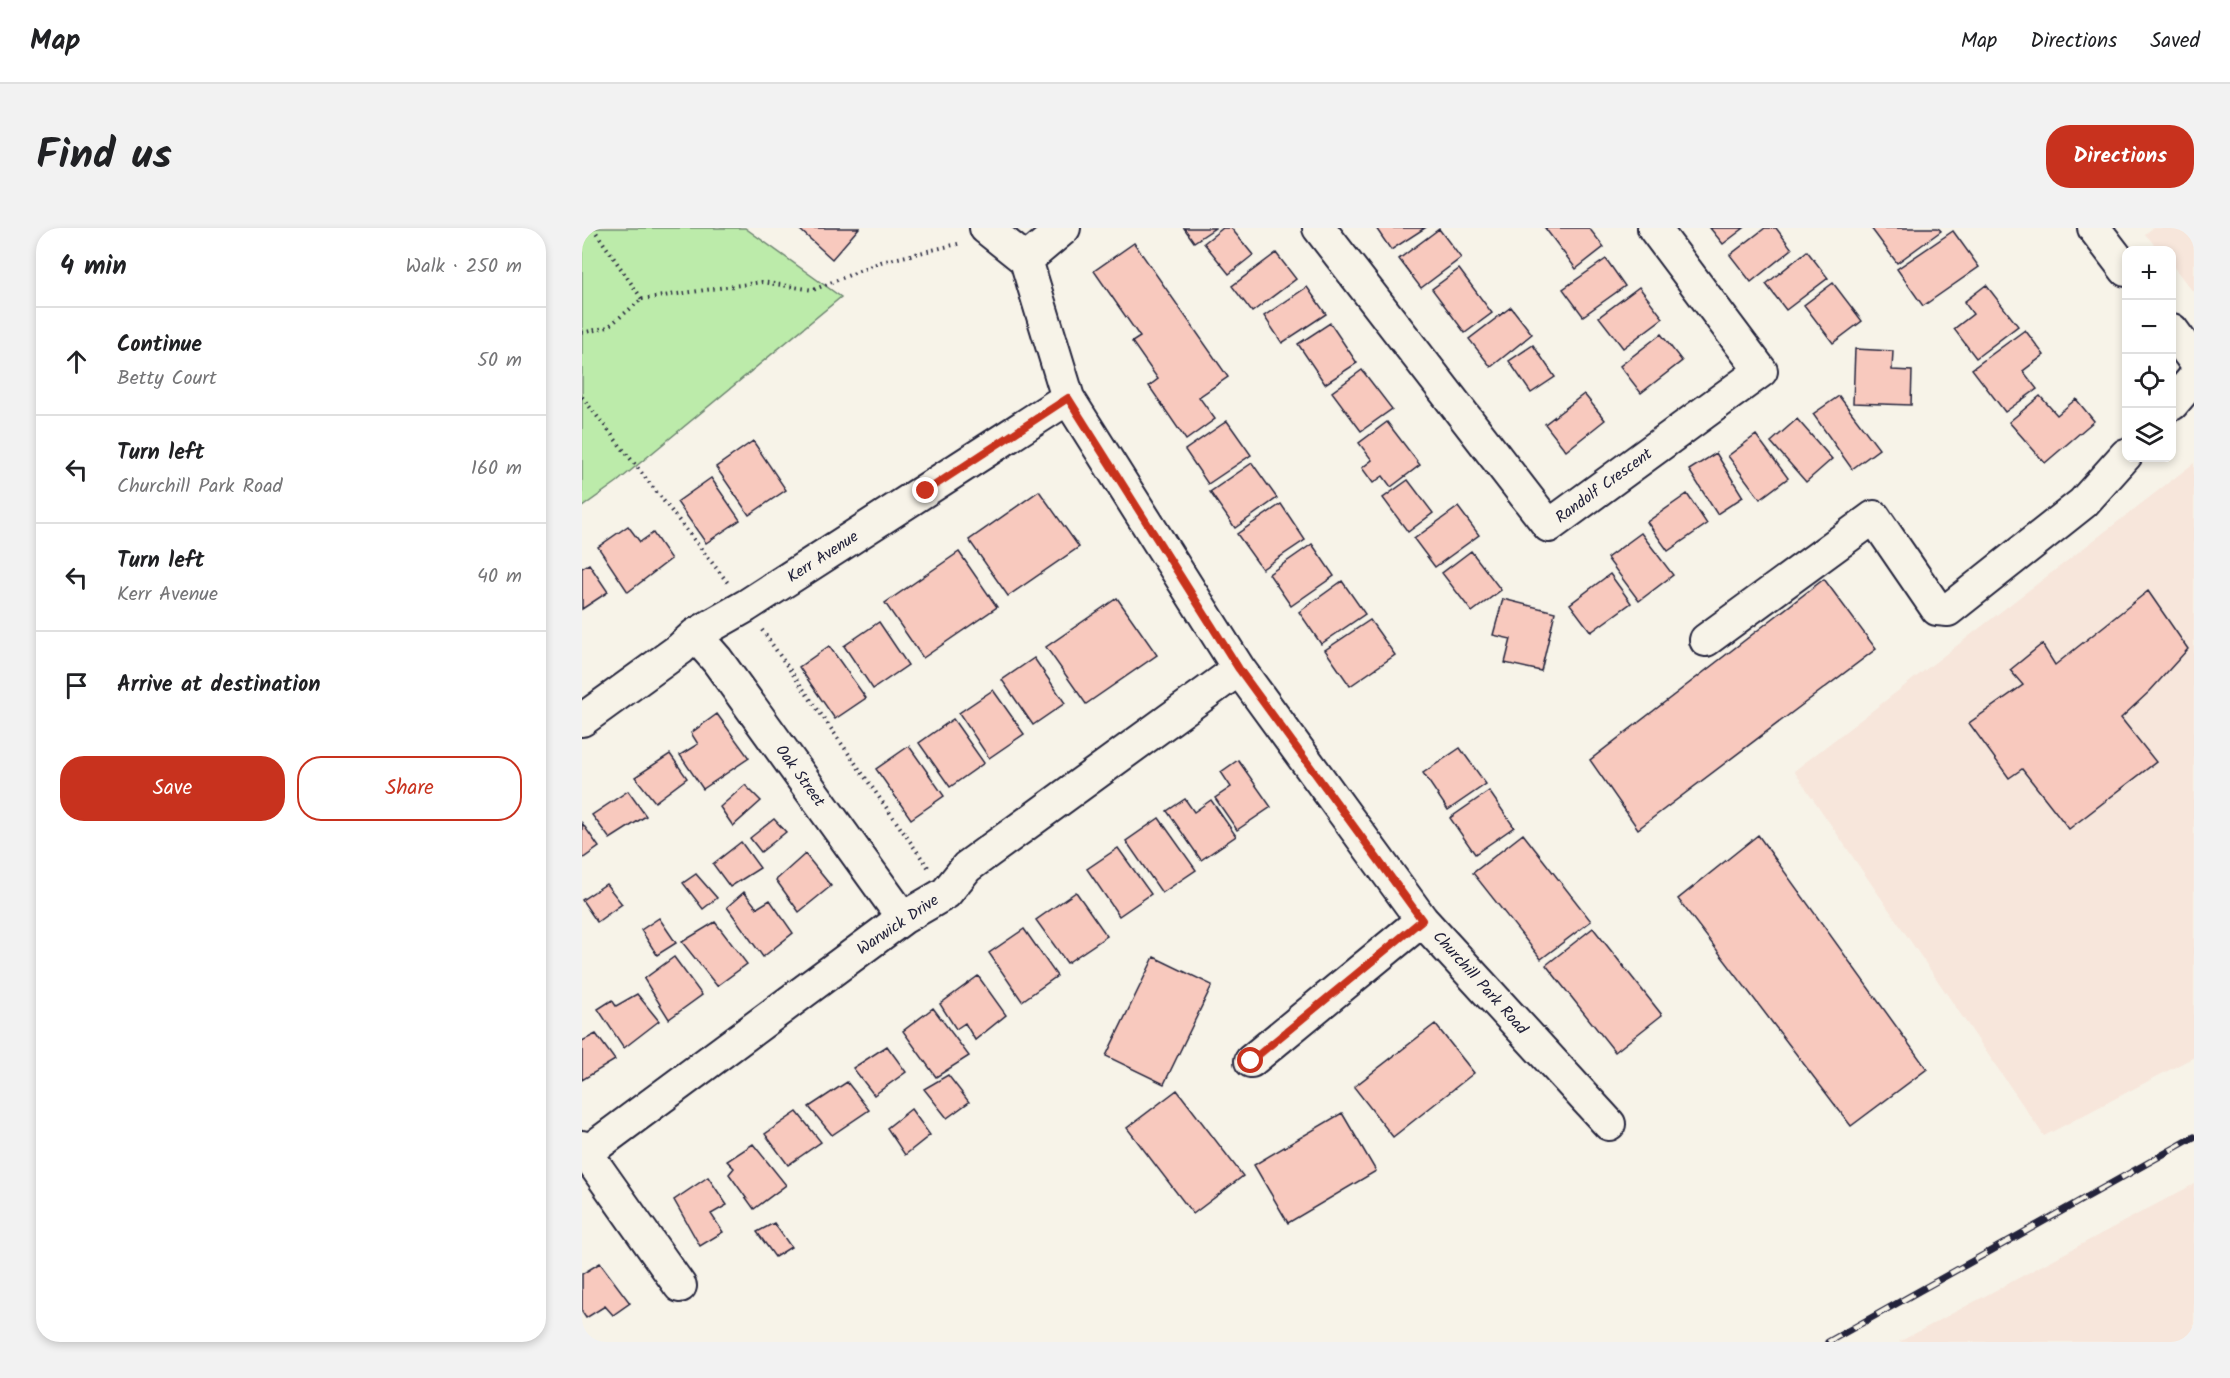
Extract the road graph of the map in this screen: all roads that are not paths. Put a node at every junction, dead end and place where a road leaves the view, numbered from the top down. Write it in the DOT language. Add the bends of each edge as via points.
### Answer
graph roads {
  1 [pos="1064,228"];
  2 [pos="1319,228"];
  3 [pos="1654,228"];
  4 [pos="2094,228"];
  5 [pos="977,234"];
  6 [pos="1026,260"];
  7 [pos="2122,264"];
  8 [pos="2176,335"];
  9 [pos="2194,360"];
  10 [pos="2194,378"];
  11 [pos="1068,398"];
  12 [pos="2176,399"];
  13 [pos="2122,461"];
  14 [pos="695,635"];
  15 [pos="1706,640"];
  16 [pos="1239,669"];
  17 [pos="582,720"];
  18 [pos="903,918"];
  19 [pos="1422,920"];
  20 [pos="1251,1061"];
  21 [pos="1609,1124"];
  22 [pos="583,1152"];
  23 [pos="680,1286"];
  1 -- 6 [label="street"];
  2 -- 3 [label="street, Randolf Crescent" via="1549,526 1761,371"];
  4 -- 7 [label="street"];
  5 -- 6 [label="street"];
  6 -- 11 [label="street, Churchill Park Road"];
  8 -- 9 [label="street"];
  10 -- 12 [label="street"];
  11 -- 14 [label="street, Kerr Avenue"];
  11 -- 16 [label="street, Churchill Park Road"];
  13 -- 15 [label="street" via="2084,503 1948,609 1937,609 1874,517"];
  14 -- 17 [label="street, Kerr Avenue"];
  14 -- 18 [label="street, Oak Street"];
  16 -- 18 [label="street, Warwick Drive" via="967,867 946,892"];
  16 -- 19 [label="street, Churchill Park Road"];
  18 -- 22 [label="street, Warwick Drive"];
  19 -- 20 [label="street"];
  19 -- 21 [label="street, Churchill Park Road"];
  22 -- 23 [label="street"];
}
